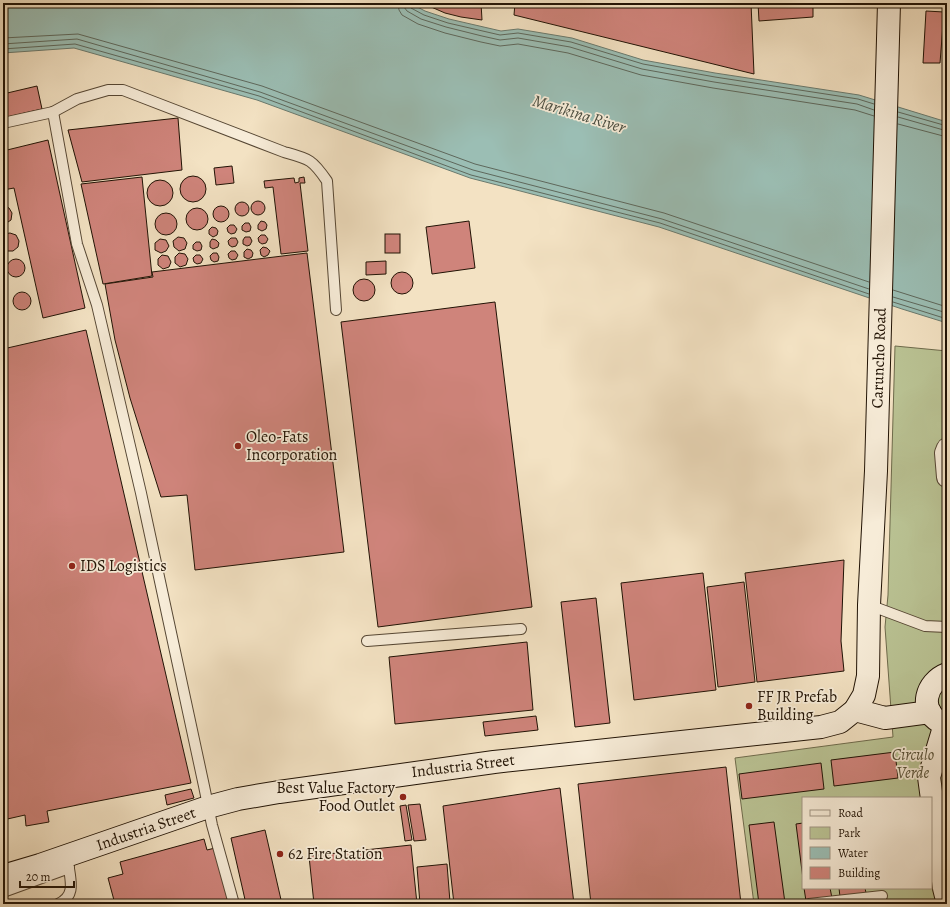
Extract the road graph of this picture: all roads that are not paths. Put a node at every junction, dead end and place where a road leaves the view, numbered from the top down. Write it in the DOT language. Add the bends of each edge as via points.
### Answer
graph roads {
  1 [pos="889,3"];
  2 [pos="53,112"];
  3 [pos="3,123"];
  4 [pos="336,310"];
  5 [pos="947,448"];
  6 [pos="947,478"];
  7 [pos="869,604"];
  8 [pos="947,627"];
  9 [pos="522,629"];
  10 [pos="367,641"];
  11 [pos="947,674"];
  12 [pos="855,710"];
  13 [pos="941,720"];
  14 [pos="932,797"];
  15 [pos="932,798"];
  16 [pos="208,807"];
  17 [pos="68,862"];
  18 [pos="3,876"];
  19 [pos="3,892"];
  20 [pos="882,896"];
  21 [pos="947,900"];
  22 [pos="58,904"];
  23 [pos="234,904"];
  24 [pos="809,904"];
  1 -- 7 [label="street, Caruncho Road" via="876,471"];
  2 -- 3 [label="lane"];
  2 -- 4 [label="lane" via="77,99 108,90 122,90 306,158 317,167 327,181"];
  2 -- 16 [label="lane" via="77,244 97,305 139,485"];
  5 -- 6 [label="street"];
  7 -- 8 [label="lane" via="925,626"];
  7 -- 12 [label="street, Caruncho Road" via="868,676 864,695"];
  9 -- 10 [label="lane"];
  11 -- 13 [label="street" via="933,683 928,692 927,702"];
  12 -- 13 [label="street" via="885,718"];
  12 -- 16 [label="street, Industria Street" via="840,722 821,727 494,762 279,792"];
  13 -- 14 [label="street" via="929,777"];
  15 -- 21 [label="street"];
  16 -- 17 [label="street, Industria Street"];
  16 -- 23 [label="lane"];
  17 -- 18 [label="street, Industria Street"];
  17 -- 19 [label="lane"];
  17 -- 22 [label="lane" via="71,888 65,901"];
  20 -- 24 [label="lane"];
}
